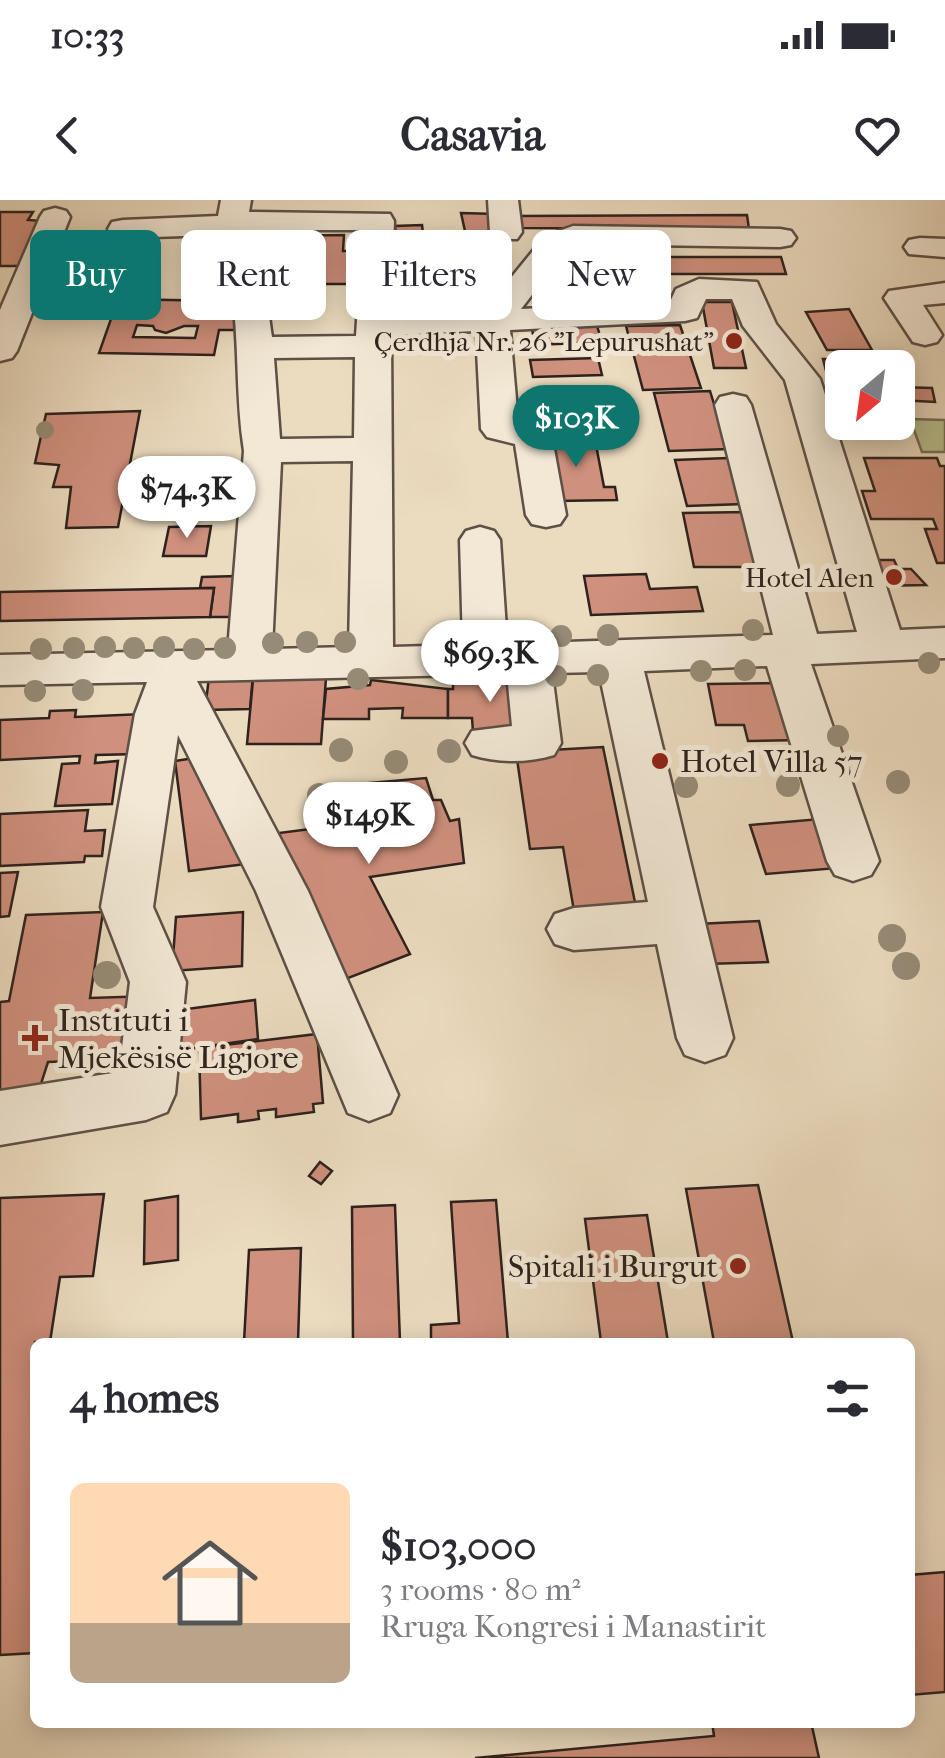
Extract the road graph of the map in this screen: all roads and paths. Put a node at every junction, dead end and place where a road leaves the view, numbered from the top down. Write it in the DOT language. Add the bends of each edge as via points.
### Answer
graph roads {
  1 [pos="503,200"];
  2 [pos="234,215"];
  3 [pos="55,216"];
  4 [pos="123,229"];
  5 [pos="506,230"];
  6 [pos="780,238"];
  7 [pos="14,273"];
  8 [pos="945,294"];
  9 [pos="492,322"];
  10 [pos="925,335"];
  11 [pos="374,336"];
  12 [pos="256,348"];
  13 [pos="0,353"];
  14 [pos="0,390"];
  15 [pos="732,405"];
  16 [pos="613,430"];
  17 [pos="516,431"];
  18 [pos="375,449"];
  19 [pos="264,451"];
  20 [pos="546,515"];
  21 [pos="480,540"];
  22 [pos="945,643"];
  23 [pos="883,645"];
  24 [pos="791,650"];
  25 [pos="618,657"];
  26 [pos="507,659"];
  27 [pos="371,661"];
  28 [pos="249,664"];
  29 [pos="0,670"];
  30 [pos="169,671"];
  31 [pos="489,743"];
  32 [pos="853,860"];
  33 [pos="677,922"];
  34 [pos="574,929"];
  35 [pos="705,1038"];
  36 [pos="369,1095"];
  37 [pos="0,1118"];
  1 -- 5 [label="street"];
  2 -- 4 [label="street"];
  2 -- 11 [label="street" via="379,216"];
  2 -- 12 [label="street" via="228,246 246,278"];
  3 -- 7 [label="street"];
  6 -- 9 [label="street" via="562,238"];
  7 -- 13 [label="street"];
  8 -- 10 [label="street" via="901,298"];
  9 -- 11 [label="street"];
  9 -- 17 [label="street"];
  9 -- 23 [label="street" via="685,312 688,296 699,289 746,289 760,326 802,379"];
  11 -- 12 [label="street"];
  11 -- 18 [label="street"];
  12 -- 19 [label="street"];
  13 -- 14 [label="street"];
  15 -- 24 [label="street"];
  16 -- 17 [label="street"];
  17 -- 20 [label="street"];
  18 -- 19 [label="street"];
  18 -- 27 [label="street"];
  19 -- 28 [label="street"];
  21 -- 26 [label="street"];
  22 -- 23 [label="street"];
  23 -- 24 [label="street"];
  24 -- 25 [label="street"];
  24 -- 32 [label="street"];
  25 -- 26 [label="street"];
  25 -- 33 [label="street"];
  26 -- 27 [label="street"];
  26 -- 31 [label="street" via="537,742"];
  27 -- 28 [label="street"];
  28 -- 30 [label="street"];
  29 -- 30 [label="street"];
  30 -- 36 [label="street" via="282,891"];
  30 -- 37 [label="street" via="126,907 158,982 146,1094"];
  33 -- 34 [label="street"];
  33 -- 35 [label="street"];
}
